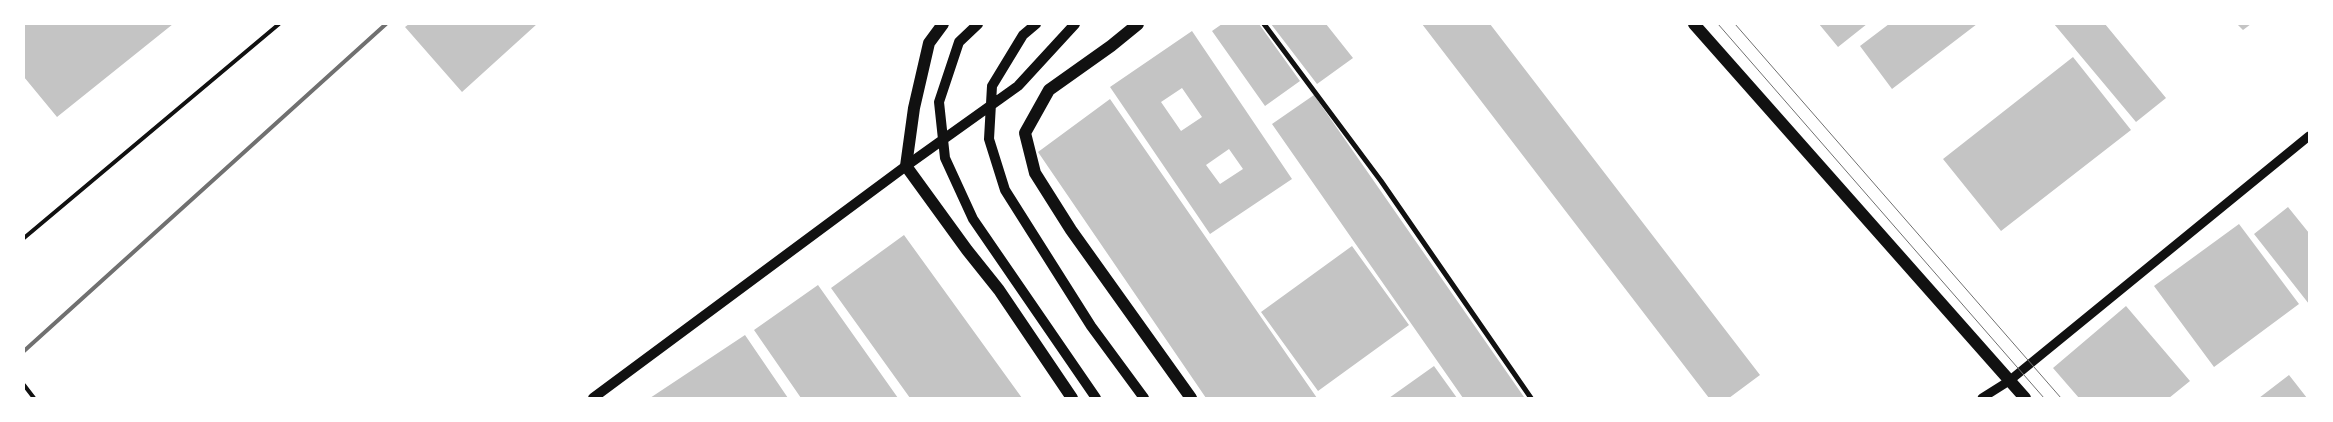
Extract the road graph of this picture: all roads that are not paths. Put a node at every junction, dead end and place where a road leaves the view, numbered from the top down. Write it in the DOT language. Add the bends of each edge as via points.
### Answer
graph roads {
  1 [pos="278,24"];
  2 [pos="944,24"];
  3 [pos="978,24"];
  4 [pos="1036,24"];
  5 [pos="1075,24"];
  6 [pos="1138,24"];
  7 [pos="1264,24"];
  8 [pos="1694,24"];
  9 [pos="2309,136"];
  10 [pos="906,166"];
  11 [pos="24,238"];
  12 [pos="2009,381"];
  13 [pos="24,385"];
  14 [pos="34,398"];
  15 [pos="593,398"];
  16 [pos="1072,398"];
  17 [pos="1096,398"];
  18 [pos="1144,398"];
  19 [pos="1191,398"];
  20 [pos="1531,398"];
  21 [pos="1982,398"];
  22 [pos="2025,398"];
  1 -- 11 [label="lane"];
  2 -- 10 [label="main road" via="929,43 914,108"];
  3 -- 17 [label="main road" via="959,42 938,102 945,158 972,219"];
  4 -- 18 [label="main road" via="1023,35 992,86 989,139 1005,190 1091,326"];
  5 -- 10 [label="main road" via="1018,86"];
  6 -- 19 [label="main road" via="1049,90 1025,133 1036,174 1071,230"];
  7 -- 20 [label="street" via="1382,181"];
  8 -- 12 [label="main road"];
  9 -- 12 [label="street"];
  10 -- 15 [label="main road"];
  10 -- 16 [label="main road" via="999,290"];
  12 -- 21 [label="street"];
  12 -- 22 [label="main road"];
  13 -- 14 [label="lane"];
}
